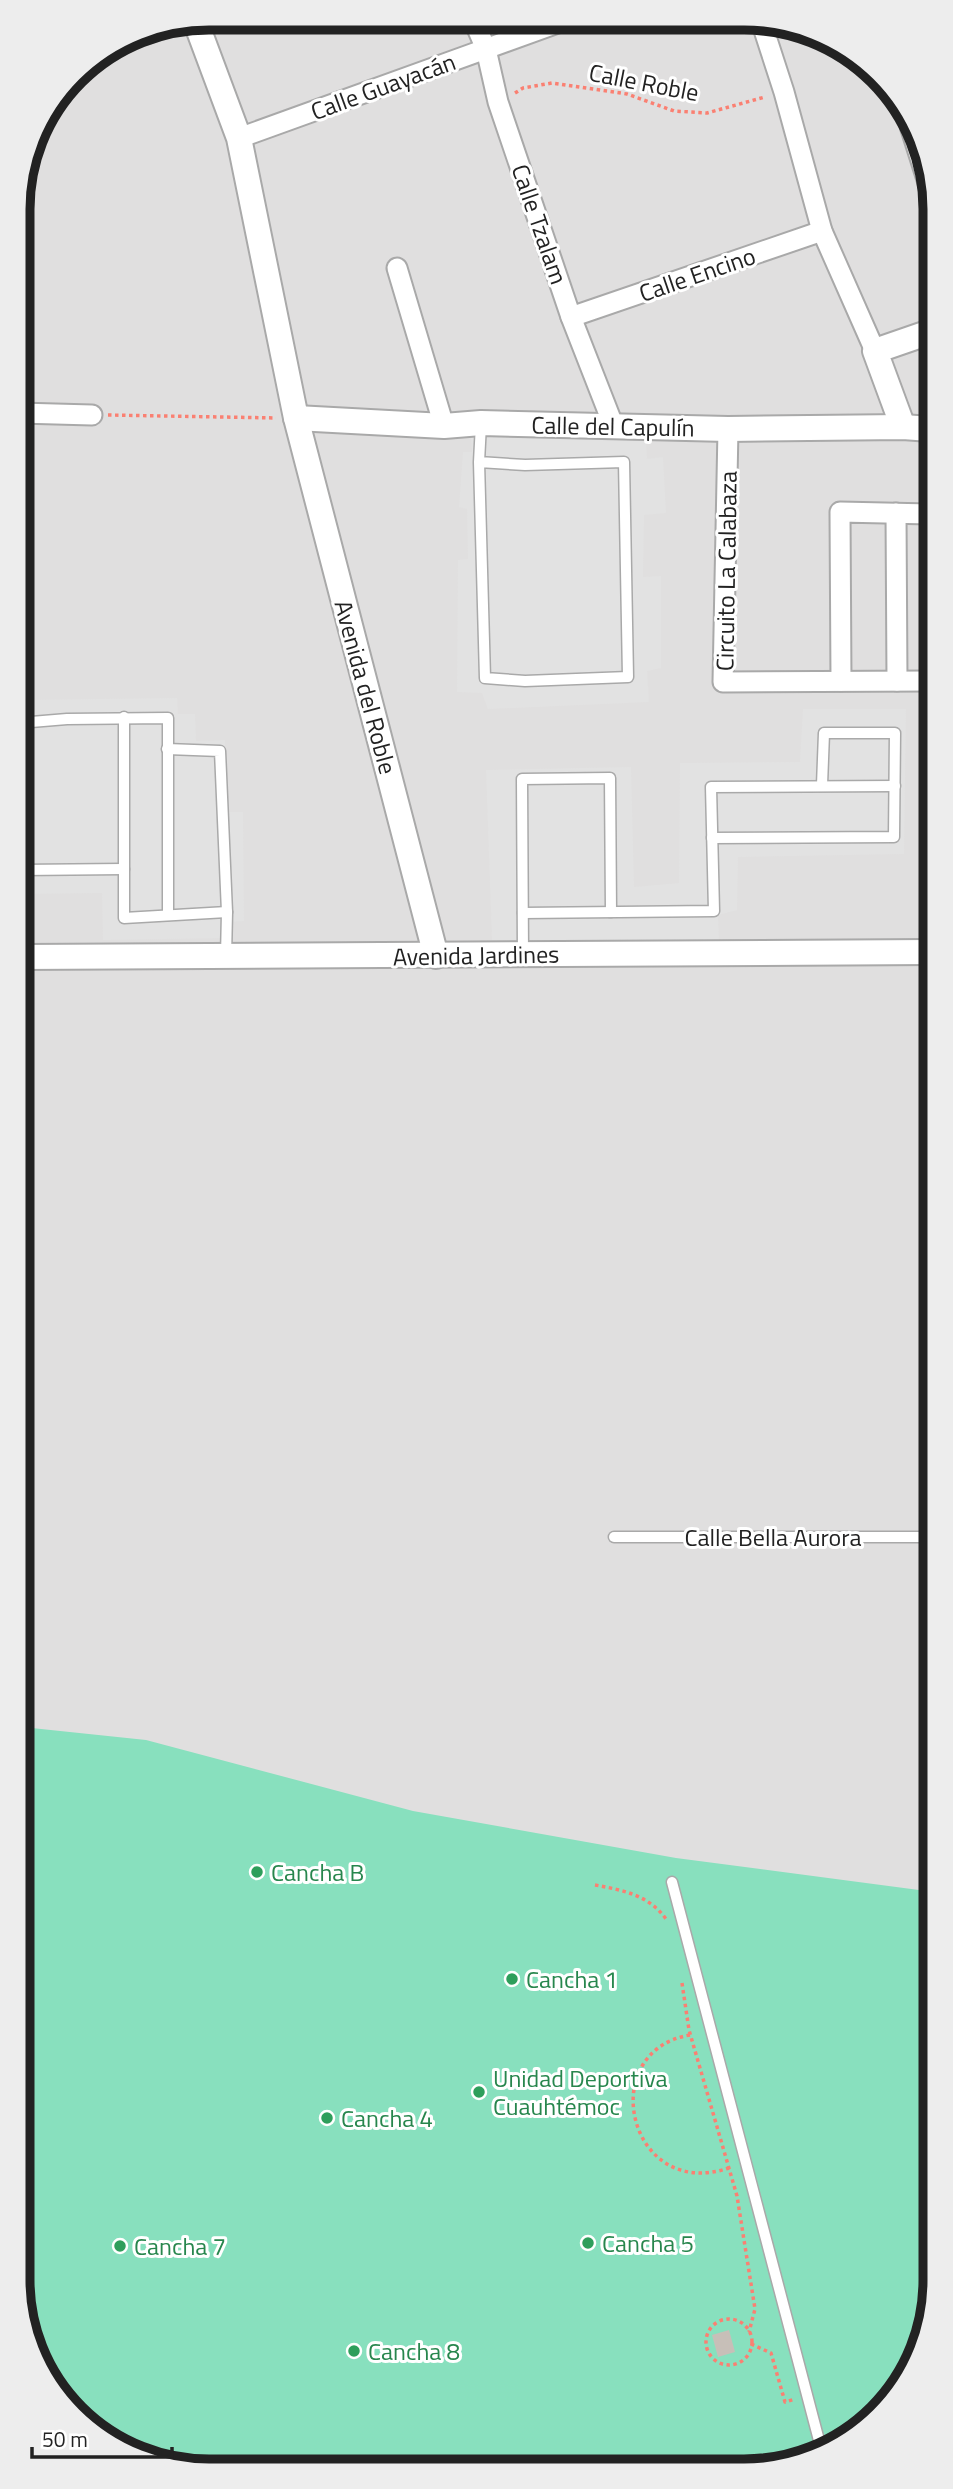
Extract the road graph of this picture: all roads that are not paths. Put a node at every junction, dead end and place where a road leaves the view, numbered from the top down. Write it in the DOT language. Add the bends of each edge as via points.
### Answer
graph roads {
  1 [pos="199,30"];
  2 [pos="478,30"];
  3 [pos="538,30"];
  4 [pos="764,31"];
  5 [pos="486,49"];
  6 [pos="239,138"];
  7 [pos="822,231"];
  8 [pos="397,268"];
  9 [pos="571,317"];
  10 [pos="923,334"];
  11 [pos="875,351"];
  12 [pos="30,413"];
  13 [pos="92,415"];
  14 [pos="296,418"];
  15 [pos="481,424"];
  16 [pos="444,426"];
  17 [pos="614,427"];
  18 [pos="903,427"];
  19 [pos="923,428"];
  20 [pos="728,429"];
  21 [pos="479,462"];
  22 [pos="896,513"];
  23 [pos="923,514"];
  24 [pos="841,681"];
  25 [pos="897,681"];
  26 [pos="923,681"];
  27 [pos="124,717"];
  28 [pos="30,722"];
  29 [pos="167,749"];
  30 [pos="822,785"];
  31 [pos="895,786"];
  32 [pos="712,838"];
  33 [pos="124,869"];
  34 [pos="30,870"];
  35 [pos="227,912"];
  36 [pos="611,912"];
  37 [pos="523,913"];
  38 [pos="168,915"];
  39 [pos="923,952"];
  40 [pos="523,955"];
  41 [pos="226,956"];
  42 [pos="436,956"];
  43 [pos="30,957"];
  44 [pos="923,1536"];
  45 [pos="614,1537"];
  46 [pos="672,1882"];
  47 [pos="820,2443"];
  1 -- 6 [label="street, Avenida del Roble"];
  2 -- 5 [label="street, Calle Tzalam"];
  3 -- 5 [label="street, Calle Guayacán"];
  4 -- 7 [label="street"];
  5 -- 6 [label="street, Calle Guayacán"];
  5 -- 9 [label="street, Calle Tzalam" via="498,102"];
  6 -- 14 [label="street, Avenida del Roble"];
  7 -- 9 [label="street, Calle Encino"];
  7 -- 11 [label="street"];
  8 -- 16 [label="street"];
  9 -- 17 [label="street, Calle Tzalam"];
  10 -- 11 [label="street"];
  11 -- 18 [label="street"];
  12 -- 13 [label="street"];
  14 -- 16 [label="street, Calle del Capulín"];
  14 -- 42 [label="street, Avenida del Roble"];
  15 -- 16 [label="street, Calle del Capulín"];
  15 -- 17 [label="street, Calle del Capulín"];
  15 -- 21 [label="lane"];
  17 -- 20 [label="street, Calle del Capulín"];
  18 -- 19 [label="street, Calle del Capulín"];
  18 -- 20 [label="street, Calle del Capulín"];
  20 -- 24 [label="street, Circuito La Calabaza" via="723,682"];
  21 -- 21 [label="lane" via="624,462 628,677 485,678"];
  22 -- 23 [label="street"];
  22 -- 24 [label="street" via="840,512"];
  22 -- 25 [label="street"];
  24 -- 25 [label="street, Circuito La Calabaza"];
  25 -- 26 [label="street, Circuito La Calabaza"];
  27 -- 28 [label="lane"];
  27 -- 29 [label="lane" via="167,718"];
  27 -- 33 [label="lane"];
  29 -- 35 [label="lane" via="220,751"];
  29 -- 38 [label="lane"];
  30 -- 31 [label="lane"];
  30 -- 31 [label="lane" via="824,733 895,733"];
  30 -- 32 [label="lane" via="711,787"];
  31 -- 32 [label="lane" via="894,837"];
  32 -- 36 [label="lane" via="714,911"];
  33 -- 34 [label="lane"];
  33 -- 38 [label="lane" via="124,918"];
  35 -- 38 [label="lane"];
  35 -- 41 [label="lane"];
  36 -- 37 [label="lane"];
  36 -- 37 [label="lane" via="610,778 522,779"];
  37 -- 40 [label="lane"];
  39 -- 40 [label="street, Avenida Jardines"];
  40 -- 42 [label="street, Avenida Jardines"];
  41 -- 42 [label="street, Avenida Jardines"];
  41 -- 43 [label="street, Avenida Jardines"];
  44 -- 45 [label="lane, Calle Bella Aurora"];
  46 -- 47 [label="lane"];
}
